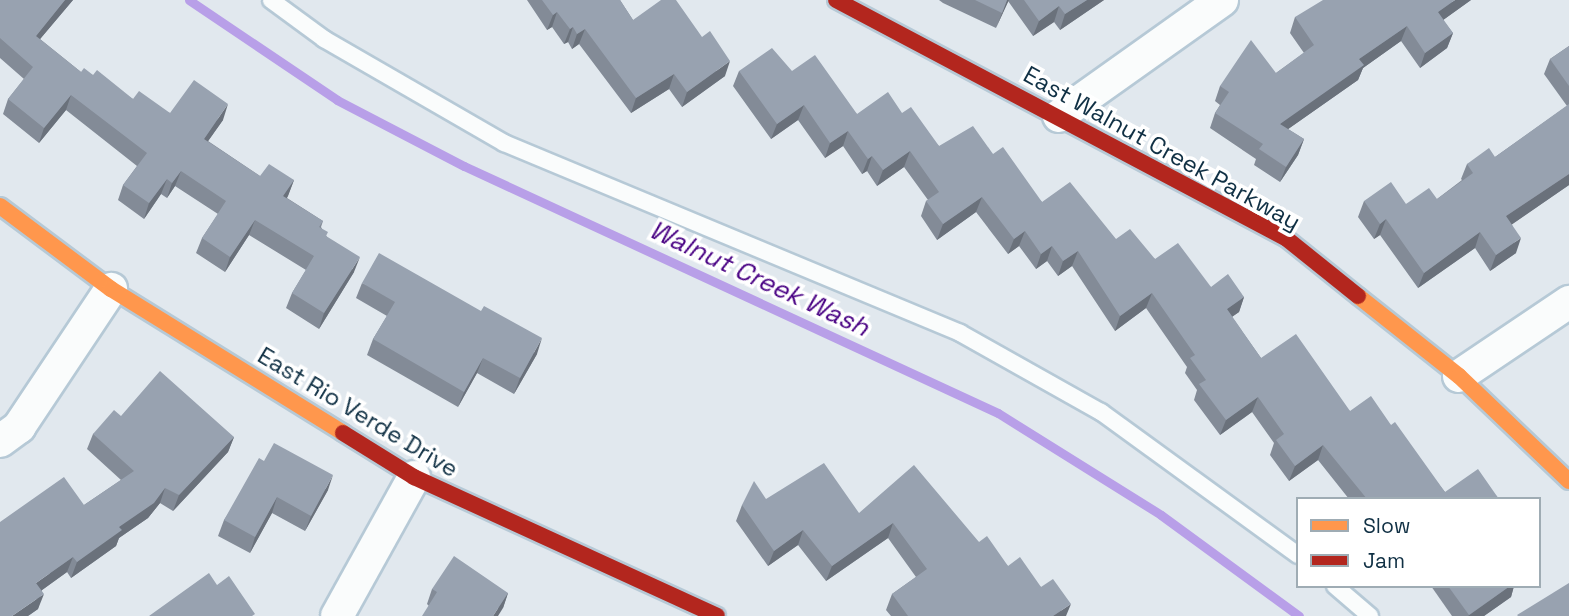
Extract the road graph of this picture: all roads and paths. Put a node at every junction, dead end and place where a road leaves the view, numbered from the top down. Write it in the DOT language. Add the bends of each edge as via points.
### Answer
graph roads {
  1 [pos="271,0"];
  2 [pos="836,0"];
  3 [pos="1222,0"];
  4 [pos="1059,116"];
  5 [pos="0,206"];
  6 [pos="111,289"];
  7 [pos="1569,302"];
  8 [pos="1459,376"];
  9 [pos="0,441"];
  10 [pos="414,477"];
  11 [pos="1569,481"];
  12 [pos="1296,554"];
  13 [pos="1337,588"];
  14 [pos="337,616"];
  15 [pos="717,616"];
  16 [pos="1370,616"];
  1 -- 12 [label="lane" via="324,39 504,143 960,333 1101,412"];
  2 -- 4 [label="street, East Walnut Creek Parkway"];
  3 -- 4 [label="street"];
  4 -- 8 [label="street, East Walnut Creek Parkway" via="1287,239"];
  5 -- 6 [label="street, East Rio Verde Drive"];
  6 -- 9 [label="street" via="19,427"];
  6 -- 10 [label="street, East Rio Verde Drive"];
  7 -- 8 [label="street"];
  8 -- 11 [label="street, East Walnut Creek Parkway"];
  10 -- 14 [label="street"];
  10 -- 15 [label="street, East Rio Verde Drive"];
  13 -- 16 [label="lane"];
}
